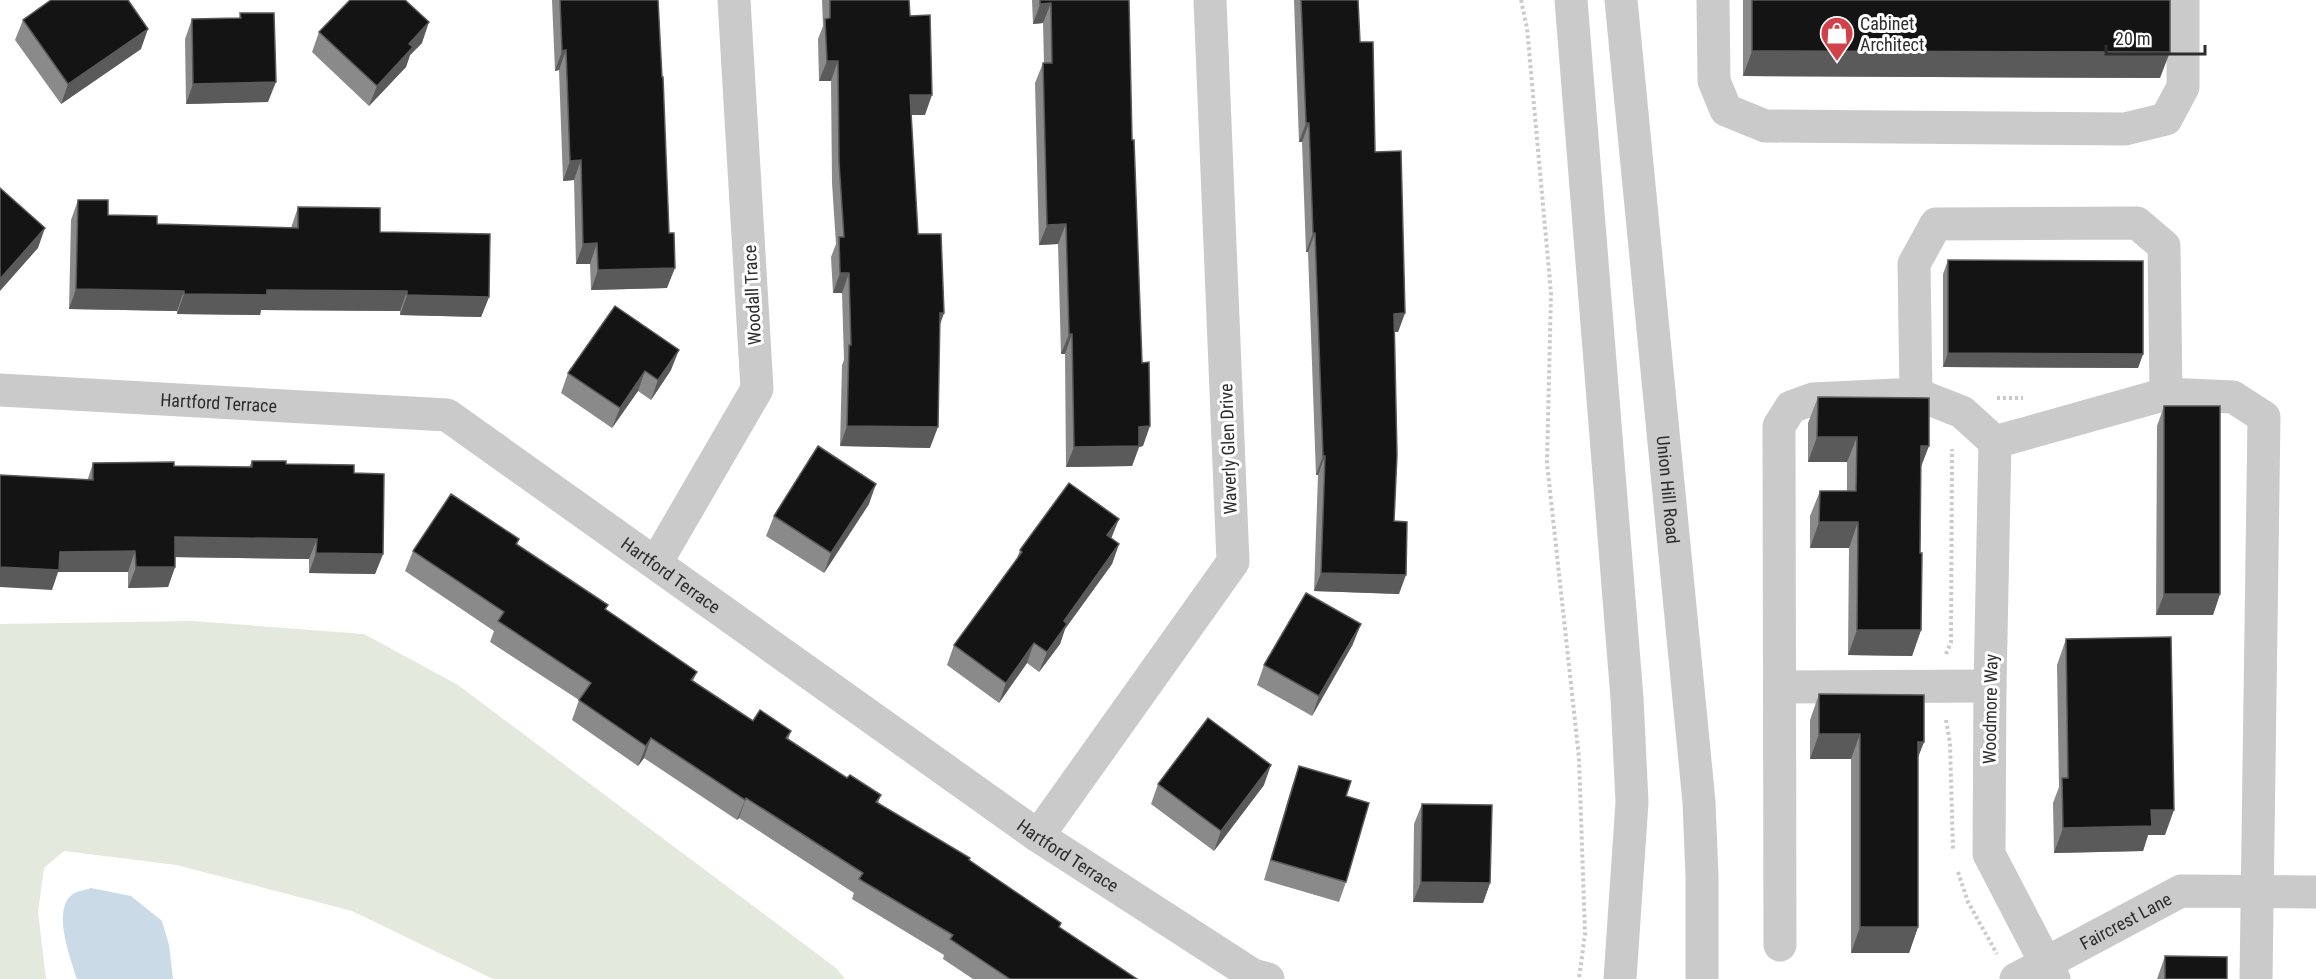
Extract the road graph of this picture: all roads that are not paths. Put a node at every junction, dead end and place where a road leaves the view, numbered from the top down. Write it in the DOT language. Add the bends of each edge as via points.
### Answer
graph roads {
  1 [pos="734,0"];
  2 [pos="1210,0"];
  3 [pos="1571,0"];
  4 [pos="1621,0"];
  5 [pos="1713,0"];
  6 [pos="2183,0"];
  7 [pos="0,390"];
  8 [pos="1916,394"];
  9 [pos="2166,394"];
  10 [pos="1995,441"];
  11 [pos="656,563"];
  12 [pos="1990,686"];
  13 [pos="1780,687"];
  14 [pos="1038,836"];
  15 [pos="2257,892"];
  16 [pos="2316,892"];
  17 [pos="1780,945"];
  18 [pos="2050,971"];
  19 [pos="1258,978"];
  20 [pos="1620,979"];
  21 [pos="1702,979"];
  22 [pos="2016,979"];
  23 [pos="2256,979"];
  1 -- 11 [label="street, Woodall Trace" via="757,389"];
  2 -- 14 [label="street, Waverly Glen Drive" via="1233,562"];
  3 -- 20 [label="street" via="1632,802"];
  4 -- 21 [label="street, Union Hill Road" via="1699,802"];
  5 -- 6 [label="street" via="1714,81 1726,110 1765,126 2125,129 2166,119 2183,87"];
  7 -- 11 [label="street, Hartford Terrace" via="447,414"];
  8 -- 9 [label="street" via="1914,264 1936,224 2101,223 2137,223 2164,246"];
  8 -- 10 [label="street" via="1962,412"];
  8 -- 13 [label="street" via="1813,399 1791,407 1779,426"];
  9 -- 10 [label="street"];
  9 -- 15 [label="street" via="2233,397 2264,417"];
  10 -- 12 [label="street, Woodmore Way"];
  11 -- 14 [label="street, Hartford Terrace"];
  12 -- 13 [label="street"];
  12 -- 18 [label="street, Woodmore Way" via="1989,854"];
  13 -- 17 [label="street"];
  14 -- 19 [label="street, Hartford Terrace"];
  15 -- 16 [label="street, Faircrest Lane"];
  15 -- 18 [label="street, Faircrest Lane" via="2181,891"];
  15 -- 23 [label="street"];
  18 -- 22 [label="street, Faircrest Lane"];
}
